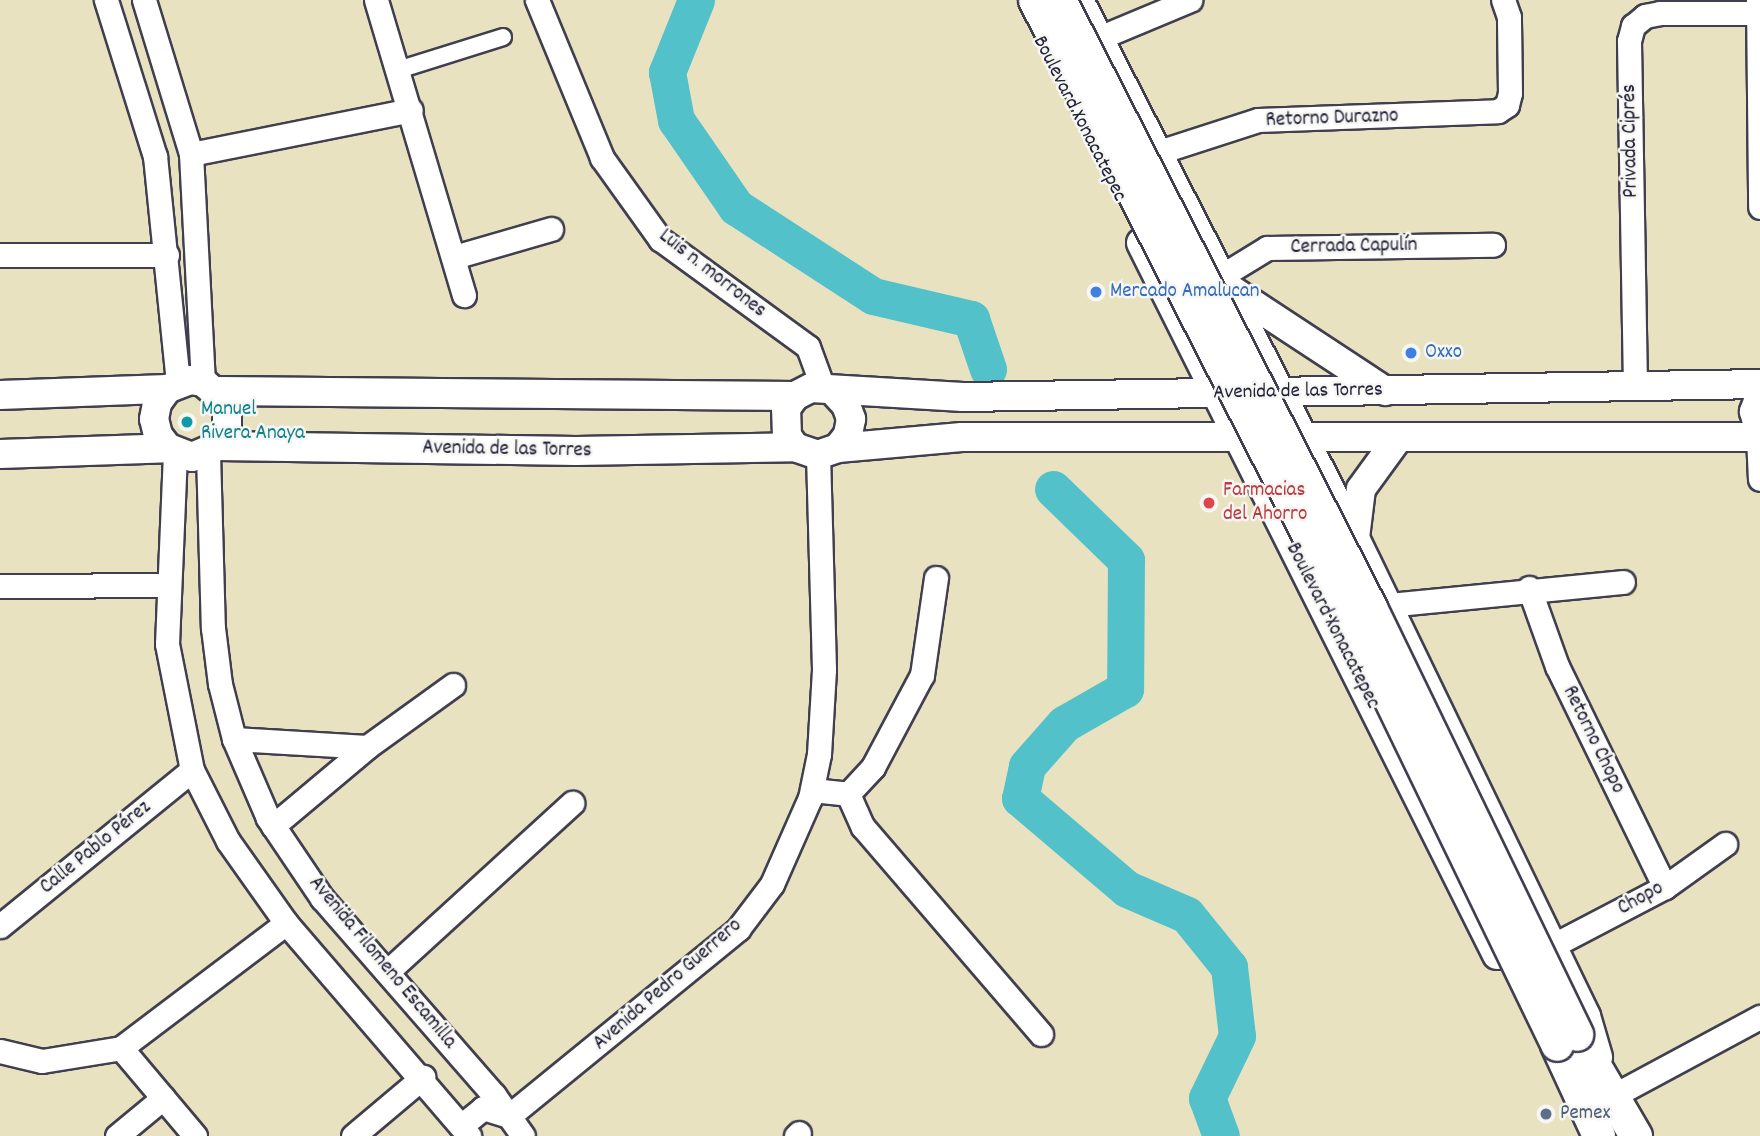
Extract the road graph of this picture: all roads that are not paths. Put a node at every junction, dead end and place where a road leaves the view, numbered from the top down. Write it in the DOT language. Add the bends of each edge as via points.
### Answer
graph roads {
  1 [pos="106,0"];
  2 [pos="145,0"];
  3 [pos="376,0"];
  4 [pos="537,0"];
  5 [pos="1060,0"];
  6 [pos="1079,0"];
  7 [pos="1190,0"];
  8 [pos="1503,0"];
  9 [pos="1030,3"];
  10 [pos="1758,6"];
  11 [pos="503,37"];
  12 [pos="1099,38"];
  13 [pos="398,70"];
  14 [pos="411,110"];
  15 [pos="1159,152"];
  16 [pos="191,154"];
  17 [pos="1760,207"];
  18 [pos="551,229"];
  19 [pos="1493,245"];
  20 [pos="0,255"];
  21 [pos="167,255"];
  22 [pos="454,257"];
  23 [pos="1232,292"];
  24 [pos="464,295"];
  25 [pos="1191,339"];
  26 [pos="1760,385"];
  27 [pos="192,386"];
  28 [pos="1635,386"];
  29 [pos="829,391"];
  30 [pos="1385,391"];
  31 [pos="1218,393"];
  32 [pos="1283,393"];
  33 [pos="0,395"];
  34 [pos="795,396"];
  35 [pos="963,397"];
  36 [pos="962,437"];
  37 [pos="1238,437"];
  38 [pos="1759,437"];
  39 [pos="1398,438"];
  40 [pos="1305,439"];
  41 [pos="213,449"];
  42 [pos="172,450"];
  43 [pos="817,450"];
  44 [pos="0,454"];
  45 [pos="1760,479"];
  46 [pos="1327,484"];
  47 [pos="1273,508"];
  48 [pos="1355,538"];
  49 [pos="936,578"];
  50 [pos="1623,582"];
  51 [pos="168,585"];
  52 [pos="0,586"];
  53 [pos="1529,588"];
  54 [pos="1388,605"];
  55 [pos="453,685"];
  56 [pos="234,739"];
  57 [pos="367,747"];
  58 [pos="192,770"];
  59 [pos="811,790"];
  60 [pos="848,794"];
  61 [pos="572,803"];
  62 [pos="273,826"];
  63 [pos="1726,844"];
  64 [pos="1665,887"];
  65 [pos="286,923"];
  66 [pos="0,926"];
  67 [pos="1552,946"];
  68 [pos="387,972"];
  69 [pos="1760,1017"];
  70 [pos="1041,1034"];
  71 [pos="1567,1040"];
  72 [pos="121,1048"];
  73 [pos="0,1051"];
  74 [pos="423,1077"];
  75 [pos="1607,1086"];
  76 [pos="163,1098"];
  77 [pos="1578,1098"];
  78 [pos="510,1126"];
  79 [pos="465,1131"];
  80 [pos="117,1136"];
  81 [pos="195,1136"];
  82 [pos="353,1136"];
  83 [pos="523,1136"];
  84 [pos="1599,1136"];
  85 [pos="1636,1136"];
  1 -- 21 [label="street" via="155,156"];
  2 -- 16 [label="street"];
  3 -- 13 [label="street"];
  4 -- 29 [label="street, Luis n. morrones" via="602,158 660,239 808,347"];
  5 -- 71 [label="main road, Boulevard Xonacatepec, bridge" via="1371,608"];
  6 -- 12 [label="street, Boulevard Xonacatepec"];
  7 -- 12 [label="street"];
  8 -- 15 [label="street, Retorno Durazno" via="1509,17 1507,104 1486,114 1258,120"];
  9 -- 25 [label="street, Boulevard Xonacatepec"];
  9 -- 71 [label="main road, Boulevard Xonacatepec, bridge"];
  10 -- 17 [label="street"];
  10 -- 28 [label="street, Privada Ciprés" via="1660,13 1645,16 1633,26 1629,41"];
  11 -- 13 [label="street"];
  12 -- 15 [label="street, Boulevard Xonacatepec"];
  13 -- 14 [label="street"];
  14 -- 16 [label="street"];
  14 -- 22 [label="street"];
  15 -- 23 [label="street, Boulevard Xonacatepec"];
  16 -- 27 [label="street"];
  18 -- 22 [label="street"];
  19 -- 23 [label="street, Cerrada Capulín" via="1267,248"];
  20 -- 21 [label="street"];
  21 -- 27 [label="street"];
  22 -- 24 [label="street"];
  23 -- 25 [label="street" via="1241,331 1230,346 1212,350"];
  23 -- 30 [label="street"];
  23 -- 32 [label="street, Boulevard Xonacatepec"];
  25 -- 31 [label="street, Boulevard Xonacatepec"];
  26 -- 28 [label="street, Avenida de las Torres"];
  26 -- 38 [label="street" via="1751,411"];
  27 -- 33 [label="street"];
  27 -- 34 [label="street"];
  27 -- 41 [label="street" via="230,418"];
  27 -- 42 [label="street" via="157,403 158,435"];
  28 -- 30 [label="street, Avenida de las Torres"];
  29 -- 34 [label="street"];
  29 -- 35 [label="street, Avenida de las Torres"];
  29 -- 43 [label="street" via="846,405 848,435"];
  30 -- 32 [label="street, Avenida de las Torres"];
  31 -- 32 [label="street, Avenida de las Torres"];
  31 -- 35 [label="street, Avenida de las Torres"];
  31 -- 37 [label="street, Boulevard Xonacatepec"];
  32 -- 40 [label="street, Boulevard Xonacatepec"];
  34 -- 43 [label="street" via="784,422"];
  35 -- 36 [label="street"];
  36 -- 37 [label="street, Avenida de las Torres"];
  36 -- 43 [label="street, Avenida de las Torres"];
  37 -- 40 [label="street, Avenida de las Torres"];
  37 -- 47 [label="street, Boulevard Xonacatepec"];
  38 -- 39 [label="street, Avenida de las Torres"];
  38 -- 45 [label="street"];
  39 -- 40 [label="street, Avenida de las Torres"];
  39 -- 48 [label="street" via="1361,489"];
  40 -- 46 [label="street, Boulevard Xonacatepec"];
  41 -- 42 [label="street" via="192,457"];
  41 -- 43 [label="street, Avenida de las Torres"];
  41 -- 56 [label="street, Avenida Filomeno Escamilla" via="213,628"];
  42 -- 44 [label="street"];
  42 -- 51 [label="street, Avenida Filomeno Escamilla"];
  43 -- 59 [label="street, Avenida Pedro Guerrero" via="824,669"];
  46 -- 47 [label="street" via="1311,476 1292,476 1276,491"];
  46 -- 48 [label="street, Boulevard Xonacatepec"];
  47 -- 77 [label="street, Boulevard Xonacatepec" via="1550,1060"];
  48 -- 54 [label="street, Boulevard Xonacatepec"];
  49 -- 60 [label="street" via="922,675 873,767"];
  50 -- 53 [label="street"];
  51 -- 52 [label="street"];
  51 -- 58 [label="street, Avenida Filomeno Escamilla" via="167,644"];
  53 -- 54 [label="street"];
  53 -- 64 [label="street, Retorno Chopo" via="1557,666"];
  54 -- 67 [label="street, Boulevard Xonacatepec"];
  55 -- 57 [label="street"];
  56 -- 57 [label="street"];
  56 -- 62 [label="street, Avenida Filomeno Escamilla"];
  57 -- 62 [label="street"];
  58 -- 65 [label="street, Avenida Filomeno Escamilla" via="229,841"];
  58 -- 66 [label="street, Calle Pablo Pérez"];
  59 -- 60 [label="street"];
  59 -- 78 [label="street, Avenida Pedro Guerrero" via="772,884 738,929"];
  60 -- 70 [label="street" via="863,827"];
  61 -- 68 [label="street"];
  62 -- 68 [label="street, Avenida Filomeno Escamilla" via="322,898"];
  63 -- 64 [label="street, Chopo"];
  64 -- 67 [label="street, Chopo"];
  65 -- 72 [label="street"];
  65 -- 74 [label="street, Avenida Filomeno Escamilla"];
  67 -- 75 [label="street, Boulevard Xonacatepec" via="1586,1016"];
  68 -- 78 [label="street, Avenida Filomeno Escamilla"];
  69 -- 75 [label="street"];
  71 -- 75 [label="main road, Boulevard Xonacatepec"];
  71 -- 77 [label="main road, Boulevard Xonacatepec"];
  72 -- 73 [label="street" via="42,1061"];
  72 -- 76 [label="street"];
  74 -- 79 [label="street, Avenida Filomeno Escamilla"];
  74 -- 82 [label="street"];
  75 -- 85 [label="main road, Boulevard Xonacatepec"];
  76 -- 80 [label="street"];
  76 -- 81 [label="street"];
  77 -- 84 [label="main road, Boulevard Xonacatepec"];
  78 -- 79 [label="street" via="483,1108"];
  78 -- 83 [label="street, Avenida Filomeno Escamilla"];
}
